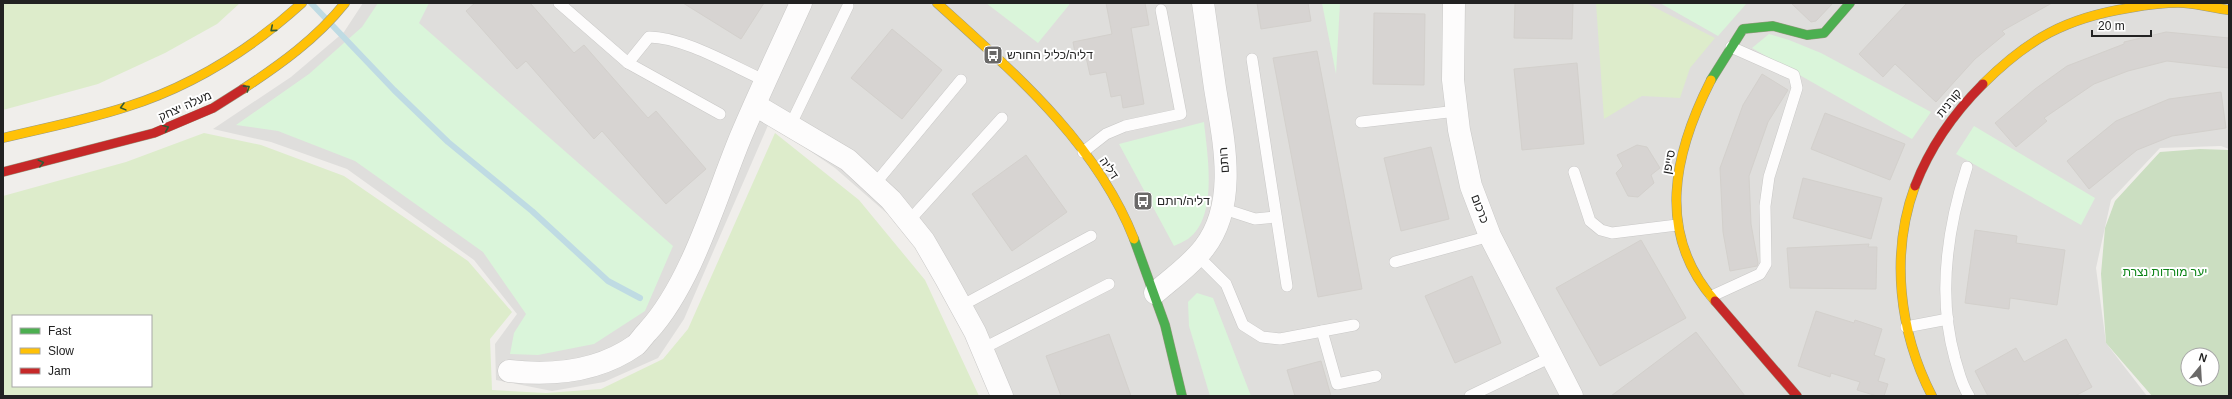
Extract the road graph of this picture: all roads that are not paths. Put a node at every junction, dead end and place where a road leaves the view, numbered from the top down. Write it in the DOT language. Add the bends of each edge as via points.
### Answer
graph roads {
  1 [pos="302,3"];
  2 [pos="345,3"];
  3 [pos="558,3"];
  4 [pos="801,3"];
  5 [pos="937,3"];
  6 [pos="1203,3"];
  7 [pos="1454,3"];
  8 [pos="1850,3"];
  9 [pos="848,6"];
  10 [pos="1161,10"];
  11 [pos="2229,10"];
  12 [pos="1731,47"];
  13 [pos="1252,60"];
  14 [pos="628,63"];
  15 [pos="961,80"];
  16 [pos="766,81"];
  17 [pos="755,105"];
  18 [pos="1457,111"];
  19 [pos="720,114"];
  20 [pos="1002,118"];
  21 [pos="1361,122"];
  22 [pos="790,126"];
  23 [pos="3,138"];
  24 [pos="1083,152"];
  25 [pos="1967,167"];
  26 [pos="3,172"];
  27 [pos="1574,172"];
  28 [pos="874,185"];
  29 [pos="1222,208"];
  30 [pos="1276,217"];
  31 [pos="908,222"];
  32 [pos="1677,225"];
  33 [pos="1091,236"];
  34 [pos="1490,236"];
  35 [pos="1198,255"];
  36 [pos="1395,262"];
  37 [pos="1109,284"];
  38 [pos="1287,286"];
  39 [pos="1154,293"];
  40 [pos="1712,296"];
  41 [pos="961,306"];
  42 [pos="1948,319"];
  43 [pos="1354,325"];
  44 [pos="1906,326"];
  45 [pos="1322,331"];
  46 [pos="982,349"];
  47 [pos="1551,358"];
  48 [pos="509,371"];
  49 [pos="1376,376"];
  50 [pos="1002,396"];
  51 [pos="1182,396"];
  52 [pos="1470,396"];
  53 [pos="1572,396"];
  54 [pos="1797,396"];
  55 [pos="1932,396"];
  56 [pos="1969,396"];
  1 -- 23 [label="street, מעלה יצחק, one-way" via="246,50 198,78 143,102"];
  26 -- 2 [label="street, מעלה יצחק, one-way" via="154,133 214,108 286,62 328,24"];
  3 -- 14 [label="lane"];
  4 -- 16 [label="street"];
  5 -- 24 [label="street, דליה" via="1010,68 1066,129"];
  6 -- 29 [label="street, רותם" via="1222,127 1226,172"];
  7 -- 18 [label="street, כרכום" via="1453,80"];
  8 -- 12 [label="street, סייפן" via="1824,33 1807,36 1773,26 1743,29"];
  9 -- 22 [label="lane"];
  10 -- 24 [label="lane" via="1181,114 1125,126 1106,134"];
  11 -- 44 [label="street, קורנית" via="2184,4 2136,6 2093,16 2058,27 2022,48 1985,81 1957,109 1933,145 1916,182 1904,220 1898,256 1901,301"];
  12 -- 32 [label="street, סייפן" via="1696,109 1683,150 1676,190"];
  12 -- 40 [label="lane" via="1794,75 1797,88 1769,176 1765,206 1766,264 1760,274"];
  13 -- 30 [label="lane"];
  14 -- 16 [label="lane" via="649,37 662,37"];
  14 -- 19 [label="lane"];
  15 -- 28 [label="lane"];
  16 -- 17 [label="street"];
  17 -- 22 [label="street"];
  17 -- 48 [label="street" via="690,264 660,319 636,344 606,360 576,370 539,374"];
  18 -- 21 [label="lane"];
  18 -- 34 [label="street, כרכום" via="1471,186"];
  20 -- 31 [label="lane"];
  22 -- 28 [label="street" via="848,160"];
  24 -- 39 [label="street, דליה" via="1116,200 1133,236"];
  25 -- 42 [label="lane" via="1955,204 1948,250 1945,288"];
  27 -- 32 [label="lane" via="1590,221 1601,230 1612,233"];
  28 -- 31 [label="street" via="891,200"];
  29 -- 30 [label="lane" via="1255,219"];
  29 -- 35 [label="street, רותם" via="1205,247"];
  30 -- 38 [label="lane"];
  31 -- 41 [label="street" via="924,241"];
  32 -- 40 [label="street, סייפן" via="1688,258 1703,286"];
  33 -- 41 [label="lane"];
  34 -- 36 [label="lane"];
  34 -- 47 [label="street, כרכום"];
  35 -- 39 [label="street, רותם"];
  35 -- 45 [label="lane" via="1226,284 1243,325 1262,337 1280,339"];
  37 -- 46 [label="lane"];
  39 -- 51 [label="street, דליה" via="1171,345"];
  40 -- 54 [label="street, סייפן"];
  41 -- 46 [label="street"];
  42 -- 44 [label="lane"];
  42 -- 56 [label="lane" via="1950,339 1963,387"];
  43 -- 45 [label="lane"];
  44 -- 55 [label="street, קורנית"];
  45 -- 49 [label="lane" via="1337,384"];
  46 -- 50 [label="street"];
  47 -- 52 [label="lane"];
  47 -- 53 [label="street, כרכום"];
}
